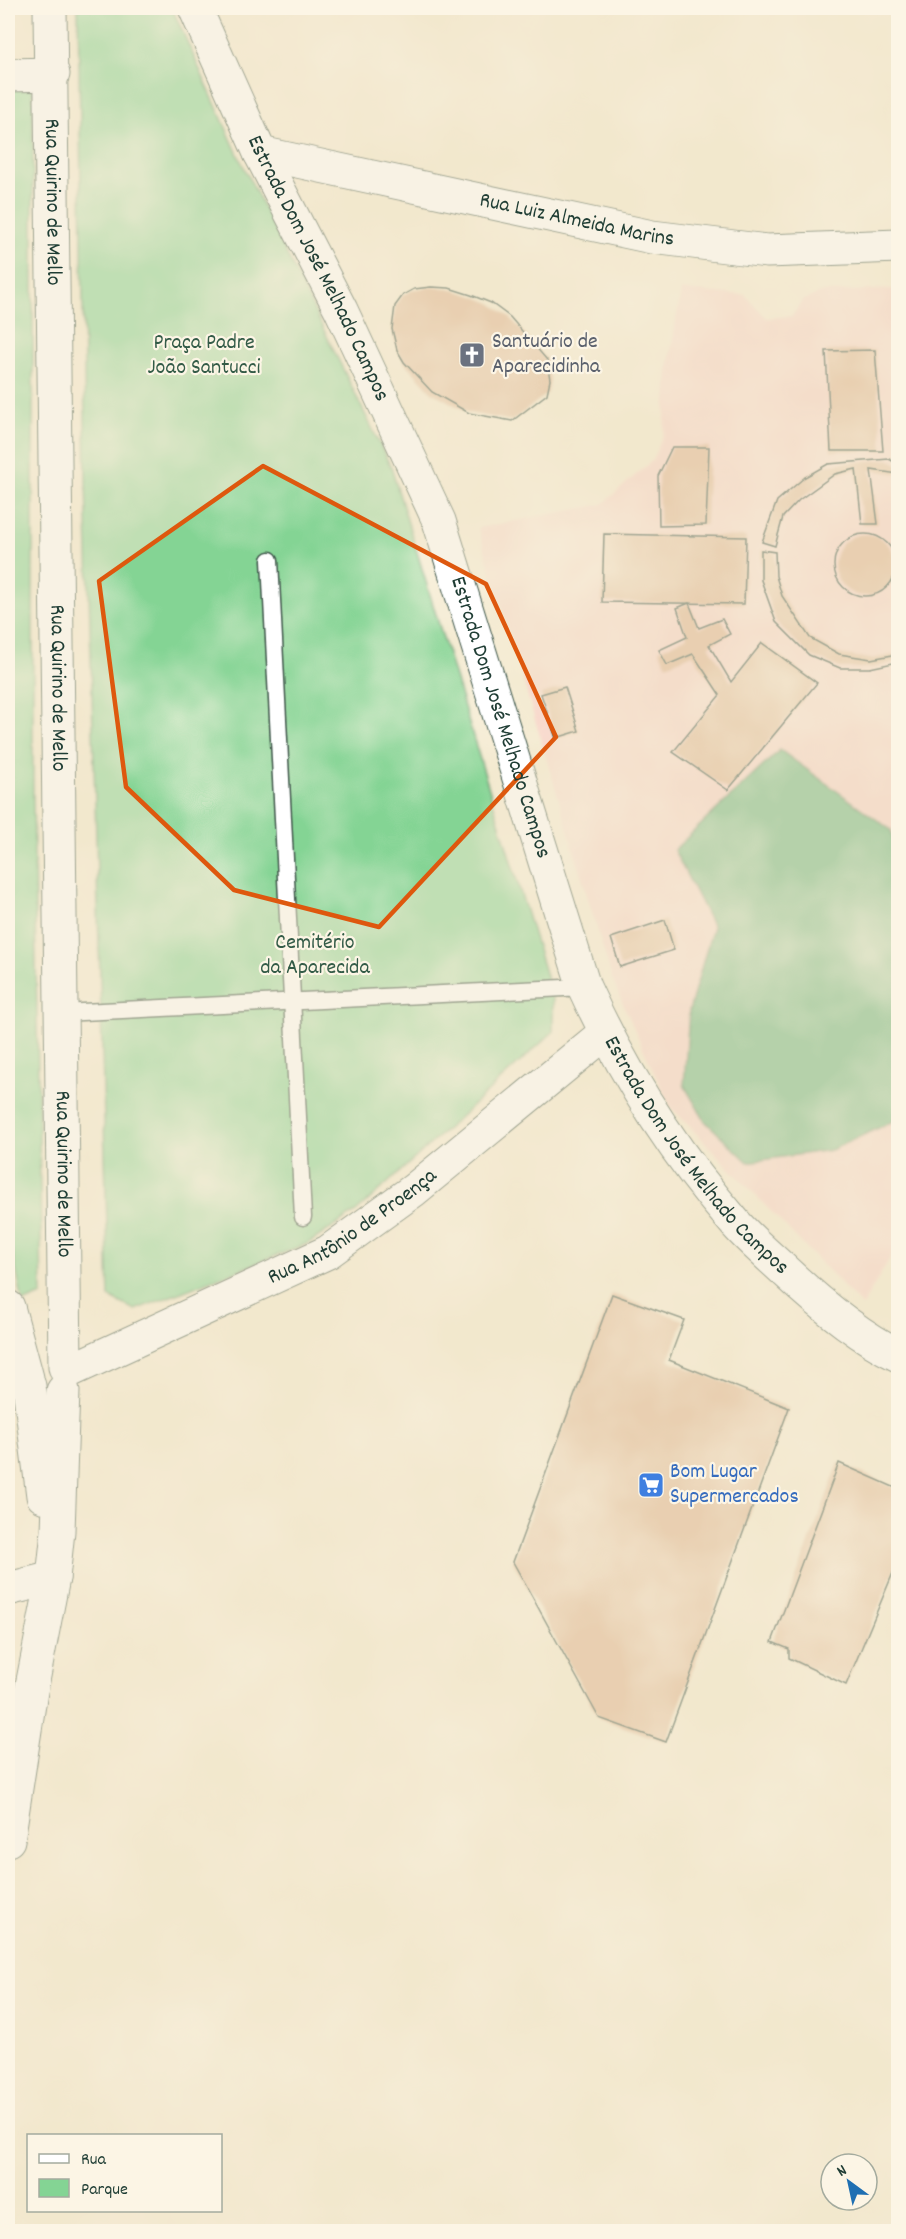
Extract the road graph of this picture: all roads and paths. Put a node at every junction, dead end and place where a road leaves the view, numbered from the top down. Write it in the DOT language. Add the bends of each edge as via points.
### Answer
graph roads {
  1 [pos="50,8"];
  2 [pos="195,8"];
  3 [pos="53,74"];
  4 [pos="8,75"];
  5 [pos="260,153"];
  6 [pos="898,246"];
  7 [pos="270,560"];
  8 [pos="584,987"];
  9 [pos="292,1002"];
  10 [pos="62,1013"];
  11 [pos="605,1033"];
  12 [pos="303,1217"];
  13 [pos="8,1307"];
  14 [pos="898,1355"];
  15 [pos="65,1377"];
  16 [pos="28,1382"];
  17 [pos="53,1578"];
  18 [pos="8,1588"];
  19 [pos="8,1840"];
  1 -- 3 [label="street, Rua Quirino de Mello"];
  2 -- 5 [label="street, Estrada Dom José Melhado Campos"];
  3 -- 4 [label="street"];
  3 -- 10 [label="street, Rua Quirino de Mello"];
  5 -- 6 [label="street, Rua Luiz Almeida Marins" via="652,237 767,251"];
  5 -- 8 [label="street, Estrada Dom José Melhado Campos" via="346,321 439,520"];
  7 -- 9 [label="lane"];
  8 -- 9 [label="lane"];
  8 -- 11 [label="street, Estrada Dom José Melhado Campos"];
  9 -- 10 [label="lane"];
  9 -- 12 [label="lane"];
  10 -- 15 [label="street, Rua Quirino de Mello"];
  11 -- 14 [label="street, Estrada Dom José Melhado Campos" via="667,1137 737,1225 814,1299"];
  11 -- 15 [label="street, Rua Antônio de Proença" via="414,1190 328,1252"];
  13 -- 16 [label="street"];
  15 -- 16 [label="street" via="55,1359 42,1358 32,1365"];
  15 -- 17 [label="street, Rua Quirino de Mello"];
  16 -- 17 [label="street"];
  17 -- 18 [label="street"];
  17 -- 19 [label="street"];
}
